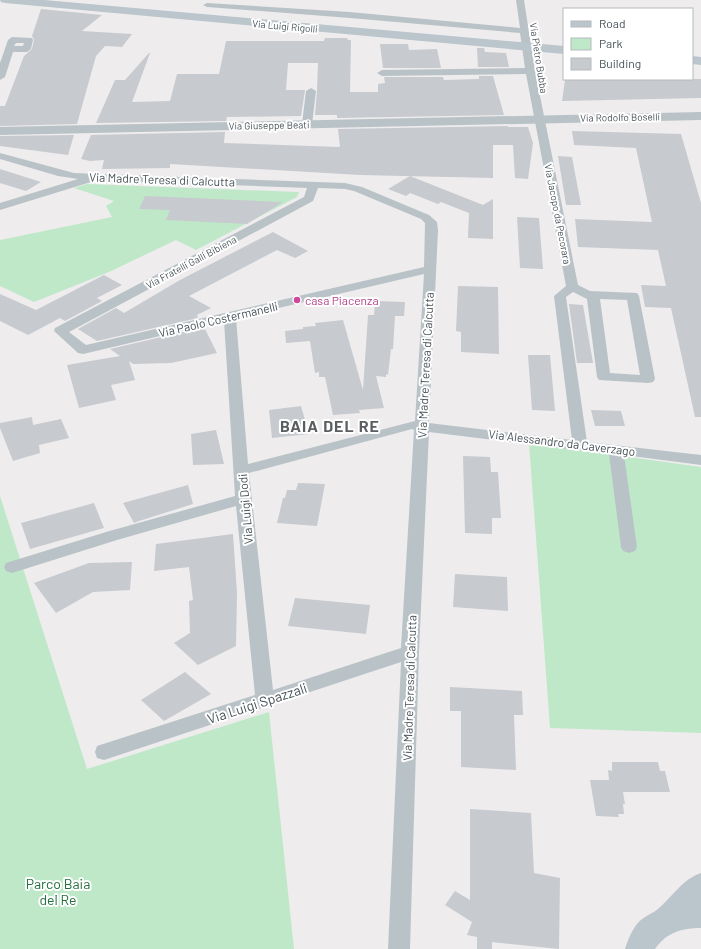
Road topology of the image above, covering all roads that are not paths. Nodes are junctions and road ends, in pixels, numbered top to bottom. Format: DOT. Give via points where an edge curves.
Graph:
graph roads {
  1 [pos="5,0"];
  2 [pos="520,0"];
  3 [pos="28,1"];
  4 [pos="207,5"];
  5 [pos="523,31"];
  6 [pos="526,47"];
  7 [pos="10,49"];
  8 [pos="563,50"];
  9 [pos="530,71"];
  10 [pos="382,73"];
  11 [pos="0,77"];
  12 [pos="311,91"];
  13 [pos="701,116"];
  14 [pos="539,119"];
  15 [pos="307,124"];
  16 [pos="0,131"];
  17 [pos="0,156"];
  18 [pos="97,177"];
  19 [pos="313,185"];
  20 [pos="0,206"];
  21 [pos="430,269"];
  22 [pos="572,287"];
  23 [pos="593,295"];
  24 [pos="230,317"];
  25 [pos="60,331"];
  26 [pos="422,425"];
  27 [pos="580,445"];
  28 [pos="616,449"];
  29 [pos="701,460"];
  30 [pos="242,470"];
  31 [pos="243,499"];
  32 [pos="629,546"];
  33 [pos="12,567"];
  34 [pos="410,652"];
  35 [pos="266,700"];
  36 [pos="104,752"];
  37 [pos="701,886"];
  38 [pos="701,914"];
  39 [pos="670,918"];
  40 [pos="399,949"];
  41 [pos="640,949"];
  1 -- 3 [label="main road, Via Luigi Rigolli"];
  2 -- 5 [label="street, Via Pietro Bubba"];
  3 -- 6 [label="main road, Via Luigi Rigolli"];
  4 -- 5 [label="street"];
  5 -- 6 [label="street, Via Pietro Bubba"];
  6 -- 8 [label="main road, Via Luigi Rigolli"];
  6 -- 9 [label="street, Via Pietro Bubba"];
  7 -- 11 [label="street"];
  9 -- 10 [label="street"];
  9 -- 14 [label="street, Via Pietro Bubba"];
  12 -- 15 [label="street"];
  13 -- 14 [label="street, Via Rodolfo Boselli"];
  14 -- 15 [label="street, Via Giuseppe Beati"];
  14 -- 22 [label="street, Via Jacopo da Pecorara"];
  15 -- 16 [label="street, Via Giuseppe Beati"];
  17 -- 18 [label="street, Via Madre Teresa di Calcutta" via="62,174"];
  18 -- 19 [label="street, Via Madre Teresa di Calcutta"];
  18 -- 20 [label="street"];
  19 -- 21 [label="street, Via Madre Teresa di Calcutta" via="358,189 427,218 432,224"];
  19 -- 25 [label="street, Via Fratelli Galli Bibiena" via="309,199"];
  21 -- 24 [label="street, Via Paolo Costermanelli"];
  21 -- 26 [label="street, Via Madre Teresa di Calcutta"];
  22 -- 23 [label="street"];
  22 -- 27 [label="street" via="560,296"];
  23 -- 23 [label="street" via="604,377 648,379 633,296"];
  24 -- 25 [label="street, Via Paolo Costermanelli" via="83,350"];
  24 -- 30 [label="street, Via Luigi Dodi"];
  26 -- 27 [label="street, Via Alessandro da Caverzago"];
  26 -- 30 [label="street" via="407,426"];
  26 -- 34 [label="street, Via Madre Teresa di Calcutta"];
  27 -- 28 [label="street, Via Alessandro da Caverzago"];
  28 -- 29 [label="street, Via Alessandro da Caverzago"];
  28 -- 32 [label="street"];
  30 -- 31 [label="street, Via Luigi Dodi"];
  31 -- 33 [label="street"];
  31 -- 35 [label="street, Via Luigi Dodi"];
  34 -- 35 [label="street, Via Luigi Spazzali"];
  34 -- 40 [label="street, Via Madre Teresa di Calcutta"];
  35 -- 36 [label="street, Via Luigi Spazzali"];
  37 -- 39 [label="main road"];
  38 -- 39 [label="main road" via="689,913"];
  39 -- 41 [label="main road" via="653,929"];
}
